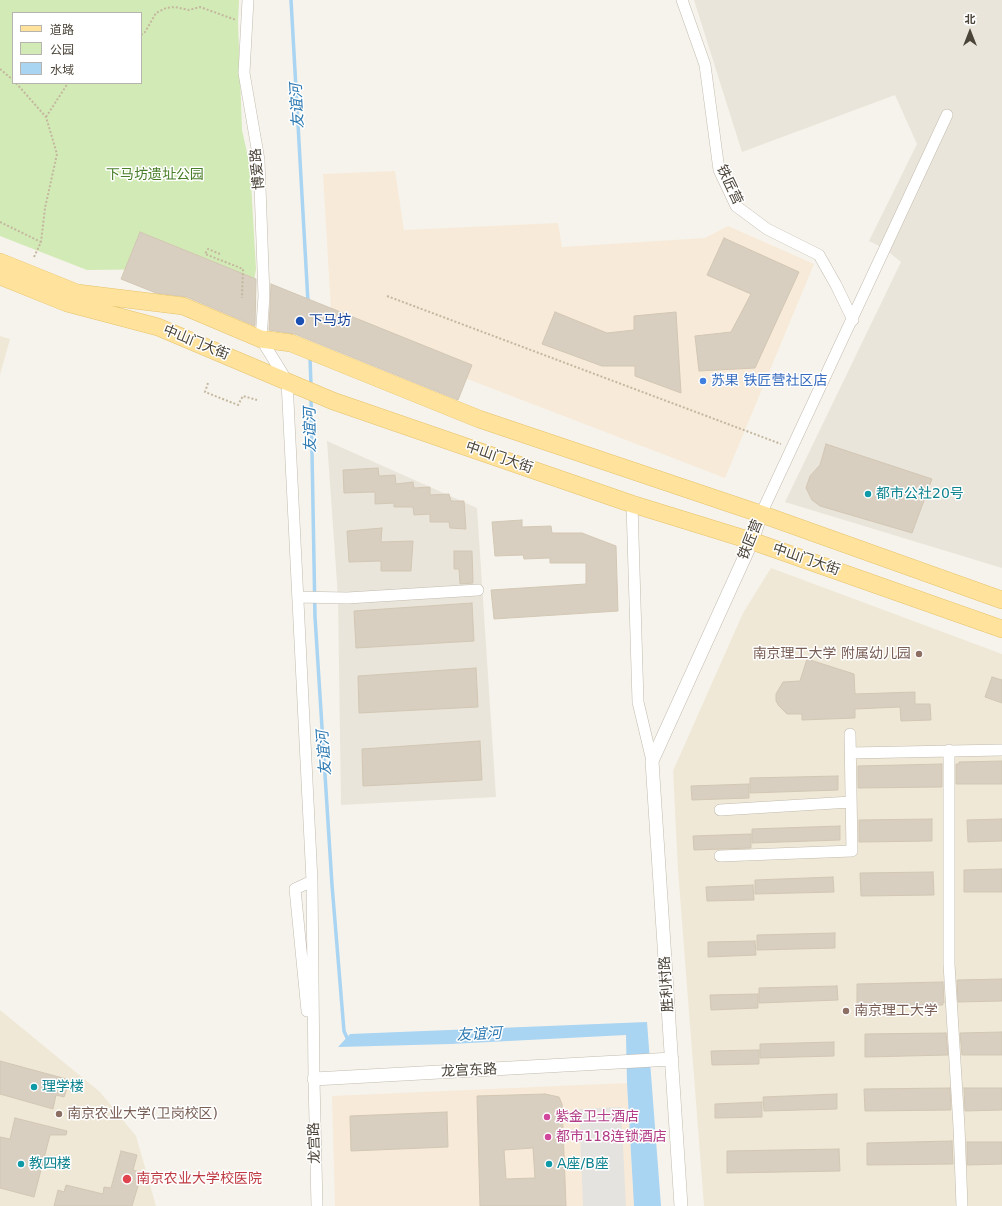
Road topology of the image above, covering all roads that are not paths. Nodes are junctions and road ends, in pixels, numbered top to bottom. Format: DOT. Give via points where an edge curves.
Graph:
graph roads {
  1 [pos="248,0"];
  2 [pos="682,0"];
  3 [pos="947,115"];
  4 [pos="0,262"];
  5 [pos="0,276"];
  6 [pos="852,320"];
  7 [pos="261,338"];
  8 [pos="287,381"];
  9 [pos="632,504"];
  10 [pos="761,514"];
  11 [pos="752,541"];
  12 [pos="478,590"];
  13 [pos="302,597"];
  14 [pos="1002,600"];
  15 [pos="1002,629"];
  16 [pos="850,734"];
  17 [pos="949,750"];
  18 [pos="1002,750"];
  19 [pos="851,753"];
  20 [pos="652,761"];
  21 [pos="852,802"];
  22 [pos="720,810"];
  23 [pos="720,856"];
  24 [pos="312,881"];
  25 [pos="672,1059"];
  26 [pos="314,1079"];
  27 [pos="317,1206"];
  28 [pos="681,1206"];
  29 [pos="962,1206"];
  1 -- 7 [label="street, 博爱路" via="244,73 260,160 264,296"];
  2 -- 6 [label="street, 铁匠营" via="705,65 719,170 736,206 766,229 819,255"];
  3 -- 6 [label="street, 铁匠营"];
  4 -- 7 [label="main road, 中山门大街" via="77,293 183,306"];
  5 -- 8 [label="main road, 中山门大街" via="67,303 158,327"];
  6 -- 10 [label="street, 铁匠营"];
  7 -- 8 [label="street"];
  7 -- 10 [label="main road, 中山门大街" via="291,343 479,419"];
  8 -- 9 [label="main road, 中山门大街" via="333,401"];
  8 -- 13 [label="street"];
  9 -- 11 [label="main road, 中山门大街"];
  9 -- 20 [label="street" via="638,702"];
  10 -- 11 [label="street, 铁匠营"];
  10 -- 14 [label="main road, 中山门大街"];
  11 -- 15 [label="main road, 中山门大街"];
  11 -- 20 [label="street, 铁匠营"];
  12 -- 13 [label="street" via="347,598"];
  13 -- 24 [label="street"];
  16 -- 19 [label="street"];
  17 -- 18 [label="street"];
  17 -- 19 [label="street"];
  17 -- 29 [label="street" via="949,964"];
  19 -- 21 [label="street"];
  20 -- 25 [label="street, 胜利村路"];
  21 -- 22 [label="street"];
  21 -- 23 [label="street" via="852,851"];
  24 -- 26 [label="street"];
  24 -- 26 [label="street" via="295,889"];
  25 -- 26 [label="street, 龙宫东路"];
  25 -- 28 [label="street, 胜利村路"];
  26 -- 27 [label="street, 龙宫路"];
}
